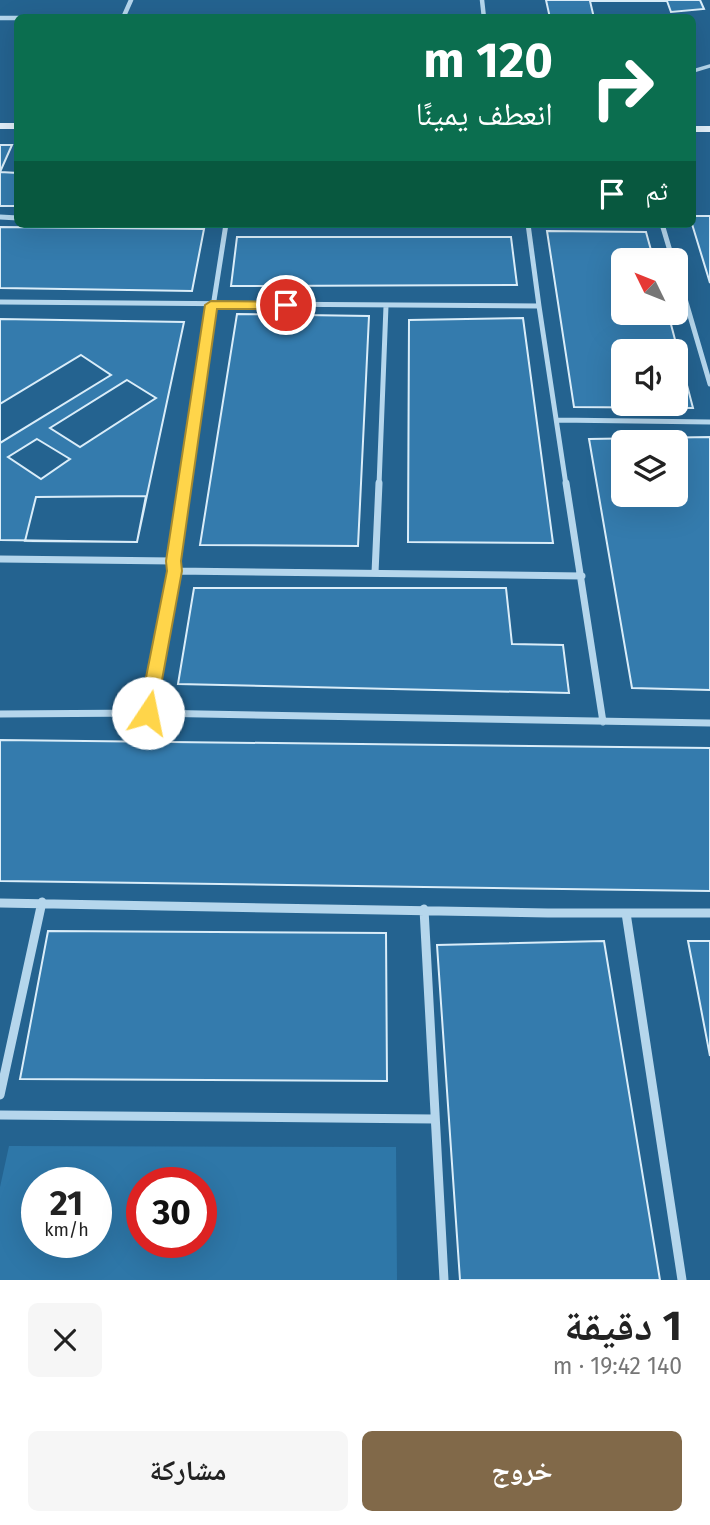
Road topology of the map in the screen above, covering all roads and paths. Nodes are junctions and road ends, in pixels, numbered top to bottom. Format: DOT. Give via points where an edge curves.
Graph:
graph roads {
  1 [pos="225,228"];
  2 [pos="529,228"];
  3 [pos="663,228"];
  4 [pos="669,248"];
  5 [pos="0,302"];
  6 [pos="211,305"];
  7 [pos="386,306"];
  8 [pos="539,306"];
  9 [pos="688,309"];
  10 [pos="710,384"];
  11 [pos="557,420"];
  12 [pos="710,422"];
  13 [pos="0,559"];
  14 [pos="173,561"];
  15 [pos="174,571"];
  16 [pos="375,573"];
  17 [pos="582,576"];
  18 [pos="148,713"];
  19 [pos="0,714"];
  20 [pos="603,722"];
  21 [pos="710,723"];
  22 [pos="41,902"];
  23 [pos="0,903"];
  24 [pos="424,909"];
  25 [pos="626,913"];
  26 [pos="710,913"];
  27 [pos="0,1095"];
  28 [pos="0,1115"];
  29 [pos="434,1119"];
  30 [pos="444,1280"];
  31 [pos="682,1280"];
  1 -- 6 [label="street"];
  2 -- 8 [label="street"];
  3 -- 4 [label="street"];
  5 -- 6 [label="street"];
  6 -- 7 [label="street"];
  6 -- 14 [label="street"];
  7 -- 8 [label="street"];
  7 -- 16 [label="street"];
  8 -- 11 [label="street"];
  9 -- 10 [label="street"];
  11 -- 12 [label="street"];
  11 -- 17 [label="street"];
  13 -- 14 [label="street"];
  14 -- 15 [label="street"];
  15 -- 16 [label="street"];
  15 -- 18 [label="street"];
  16 -- 17 [label="street"];
  17 -- 20 [label="street"];
  18 -- 19 [label="street"];
  18 -- 20 [label="street"];
  20 -- 21 [label="street"];
  22 -- 23 [label="street"];
  22 -- 24 [label="street"];
  22 -- 27 [label="street"];
  24 -- 25 [label="street"];
  24 -- 29 [label="street"];
  25 -- 26 [label="street"];
  25 -- 31 [label="street"];
  28 -- 29 [label="street"];
  29 -- 30 [label="street"];
}
